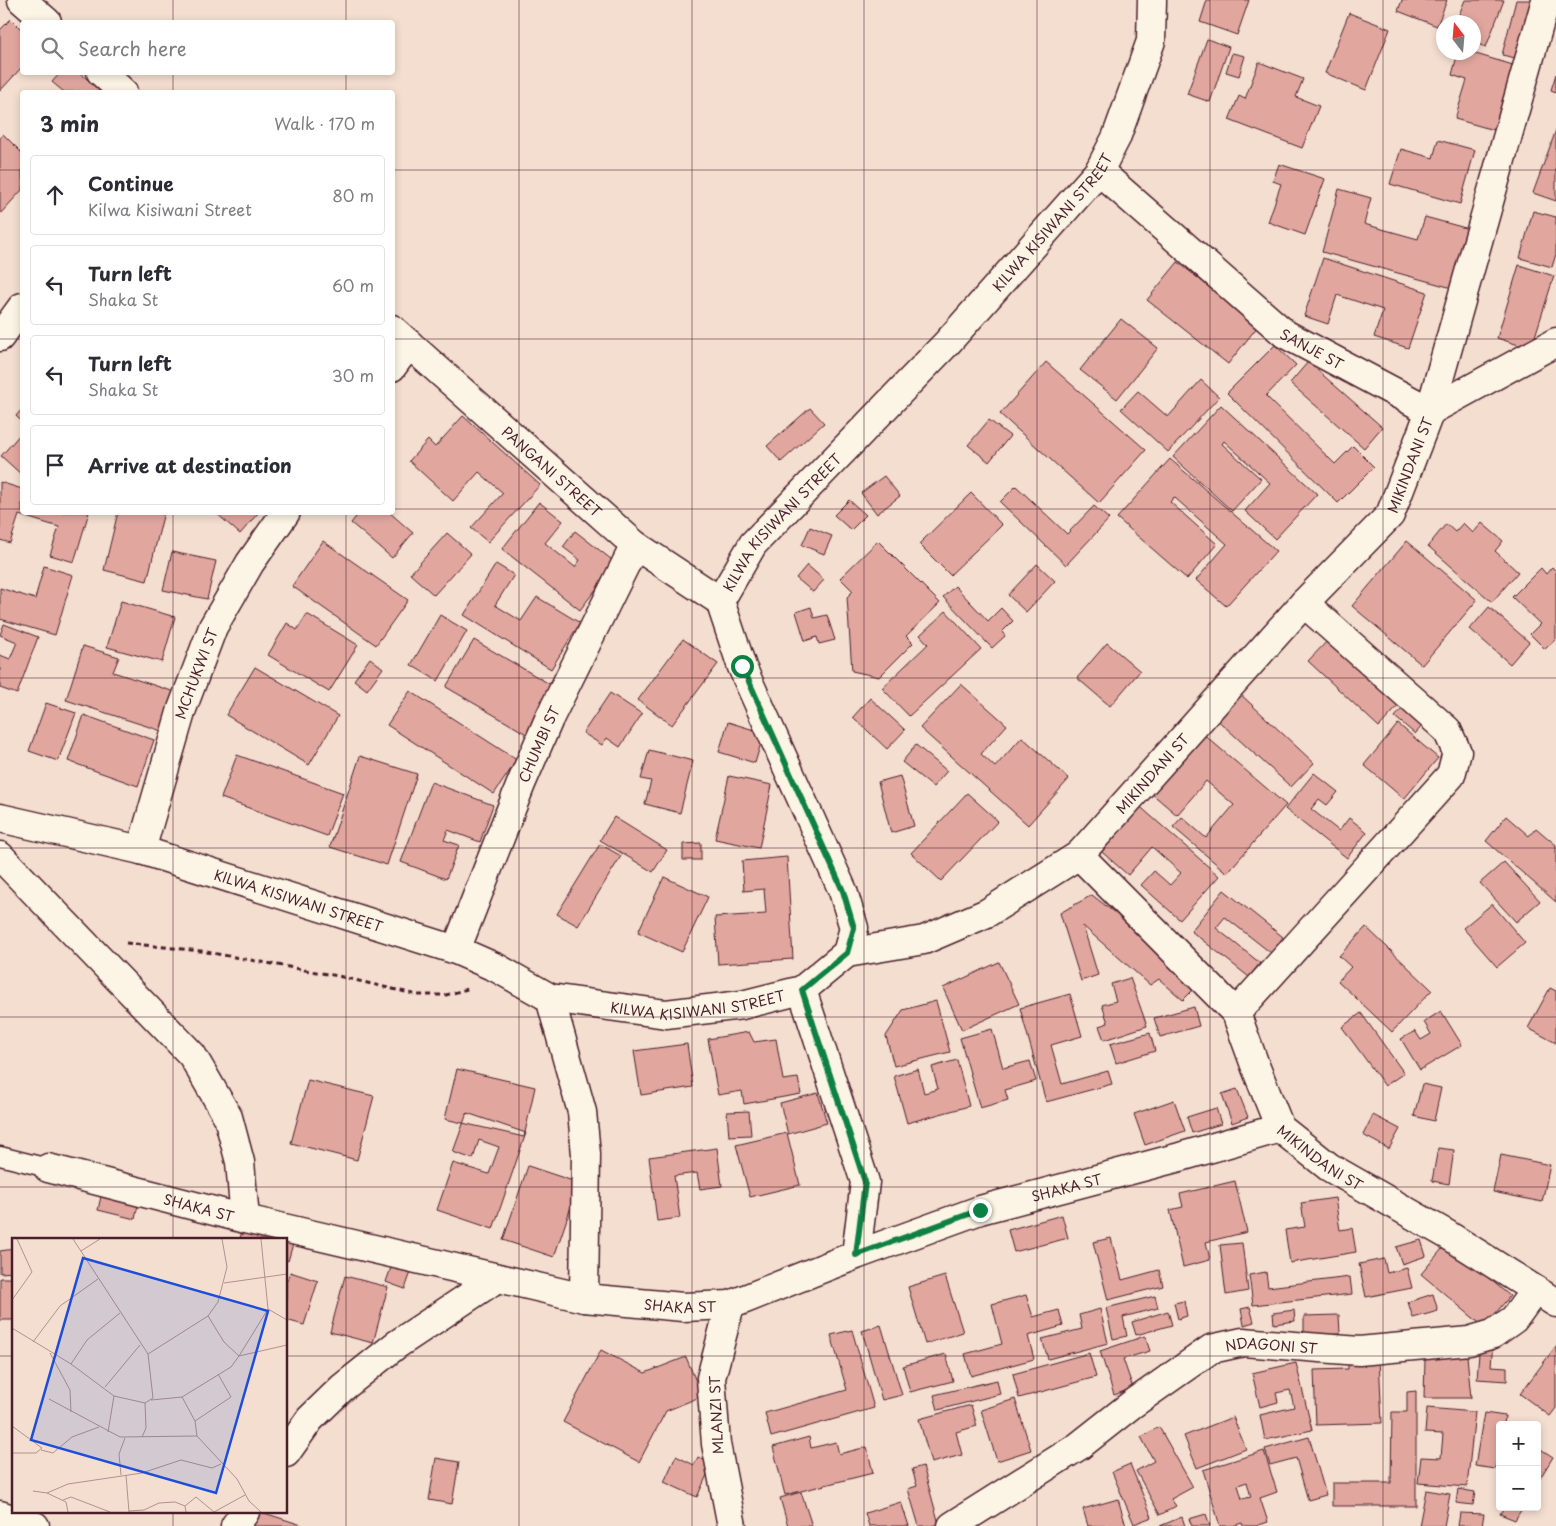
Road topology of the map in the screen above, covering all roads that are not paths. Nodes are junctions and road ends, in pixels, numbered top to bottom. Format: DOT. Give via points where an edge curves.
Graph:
graph roads {
  1 [pos="22,0"];
  2 [pos="1152,0"];
  3 [pos="1546,0"];
  4 [pos="45,20"];
  5 [pos="104,75"];
  6 [pos="121,90"];
  7 [pos="1099,171"];
  8 [pos="20,310"];
  9 [pos="0,337"];
  10 [pos="401,337"];
  11 [pos="1556,342"];
  12 [pos="395,357"];
  13 [pos="1430,411"];
  14 [pos="284,515"];
  15 [pos="635,545"];
  16 [pos="720,601"];
  17 [pos="1304,602"];
  18 [pos="0,818"];
  19 [pos="141,850"];
  20 [pos="1079,855"];
  21 [pos="0,856"];
  22 [pos="456,950"];
  23 [pos="847,953"];
  24 [pos="802,990"];
  25 [pos="550,998"];
  26 [pos="1236,1013"];
  27 [pos="1280,1128"];
  28 [pos="0,1156"];
  29 [pos="48,1168"];
  30 [pos="245,1219"];
  31 [pos="856,1255"];
  32 [pos="497,1278"];
  33 [pos="1545,1296"];
  34 [pos="584,1298"];
  35 [pos="730,1305"];
  36 [pos="288,1450"];
  37 [pos="244,1514"];
  38 [pos="0,1515"];
  39 [pos="35,1526"];
  40 [pos="235,1526"];
  41 [pos="732,1526"];
  42 [pos="952,1526"];
  1 -- 4 [label="street"];
  2 -- 7 [label="street, KILWA KISIWANI STREET" via="1151,41 1116,138"];
  3 -- 13 [label="street, MIKINDANI ST"];
  5 -- 6 [label="street"];
  7 -- 13 [label="street, SANJE ST" via="1285,334"];
  7 -- 16 [label="street, KILWA KISIWANI STREET" via="946,343 753,544"];
  8 -- 9 [label="street"];
  10 -- 12 [label="street"];
  10 -- 15 [label="street, PANGANI STREET"];
  11 -- 13 [label="street"];
  13 -- 17 [label="street, MIKINDANI ST" via="1390,515"];
  14 -- 19 [label="street, MCHUKWI ST" via="250,563 213,627 182,709"];
  15 -- 16 [label="street, PANGANI STREET"];
  15 -- 22 [label="street, CHUMBI ST" via="542,735"];
  16 -- 23 [label="street, KILWA KISIWANI STREET" via="742,666 843,891 854,928"];
  17 -- 20 [label="street, MIKINDANI ST"];
  17 -- 26 [label="street" via="1447,730 1457,752 1451,775"];
  18 -- 19 [label="street, KILWA KISIWANI STREET"];
  19 -- 22 [label="street, KILWA KISIWANI STREET"];
  20 -- 23 [label="street, MIKINDANI ST" via="987,913 924,940"];
  20 -- 26 [label="street, MIKINDANI ST"];
  21 -- 30 [label="street" via="192,1055 228,1117 240,1162"];
  22 -- 25 [label="street, KILWA KISIWANI STREET" via="497,968"];
  23 -- 24 [label="street, KILWA KISIWANI STREET"];
  24 -- 25 [label="street, KILWA KISIWANI STREET" via="742,1005 666,1014"];
  24 -- 31 [label="street" via="865,1182"];
  25 -- 34 [label="street" via="582,1112 586,1154"];
  26 -- 27 [label="street, MIKINDANI ST"];
  27 -- 31 [label="street, SHAKA ST" via="980,1210"];
  27 -- 33 [label="street, MIKINDANI ST" via="1329,1166"];
  28 -- 29 [label="lane"];
  29 -- 30 [label="street, SHAKA ST"];
  30 -- 32 [label="street, SHAKA ST"];
  31 -- 35 [label="street, SHAKA ST"];
  32 -- 34 [label="street, SHAKA ST"];
  32 -- 36 [label="street" via="396,1346 342,1388 310,1419"];
  33 -- 42 [label="street, NDAGONI ST" via="1493,1334 1468,1341 1359,1351 1242,1342 1211,1349 1079,1446"];
  34 -- 35 [label="street, SHAKA ST" via="684,1307"];
  35 -- 41 [label="street, MLANZI ST" via="712,1378 716,1444"];
  37 -- 40 [label="street"];
  38 -- 39 [label="street"];
}
